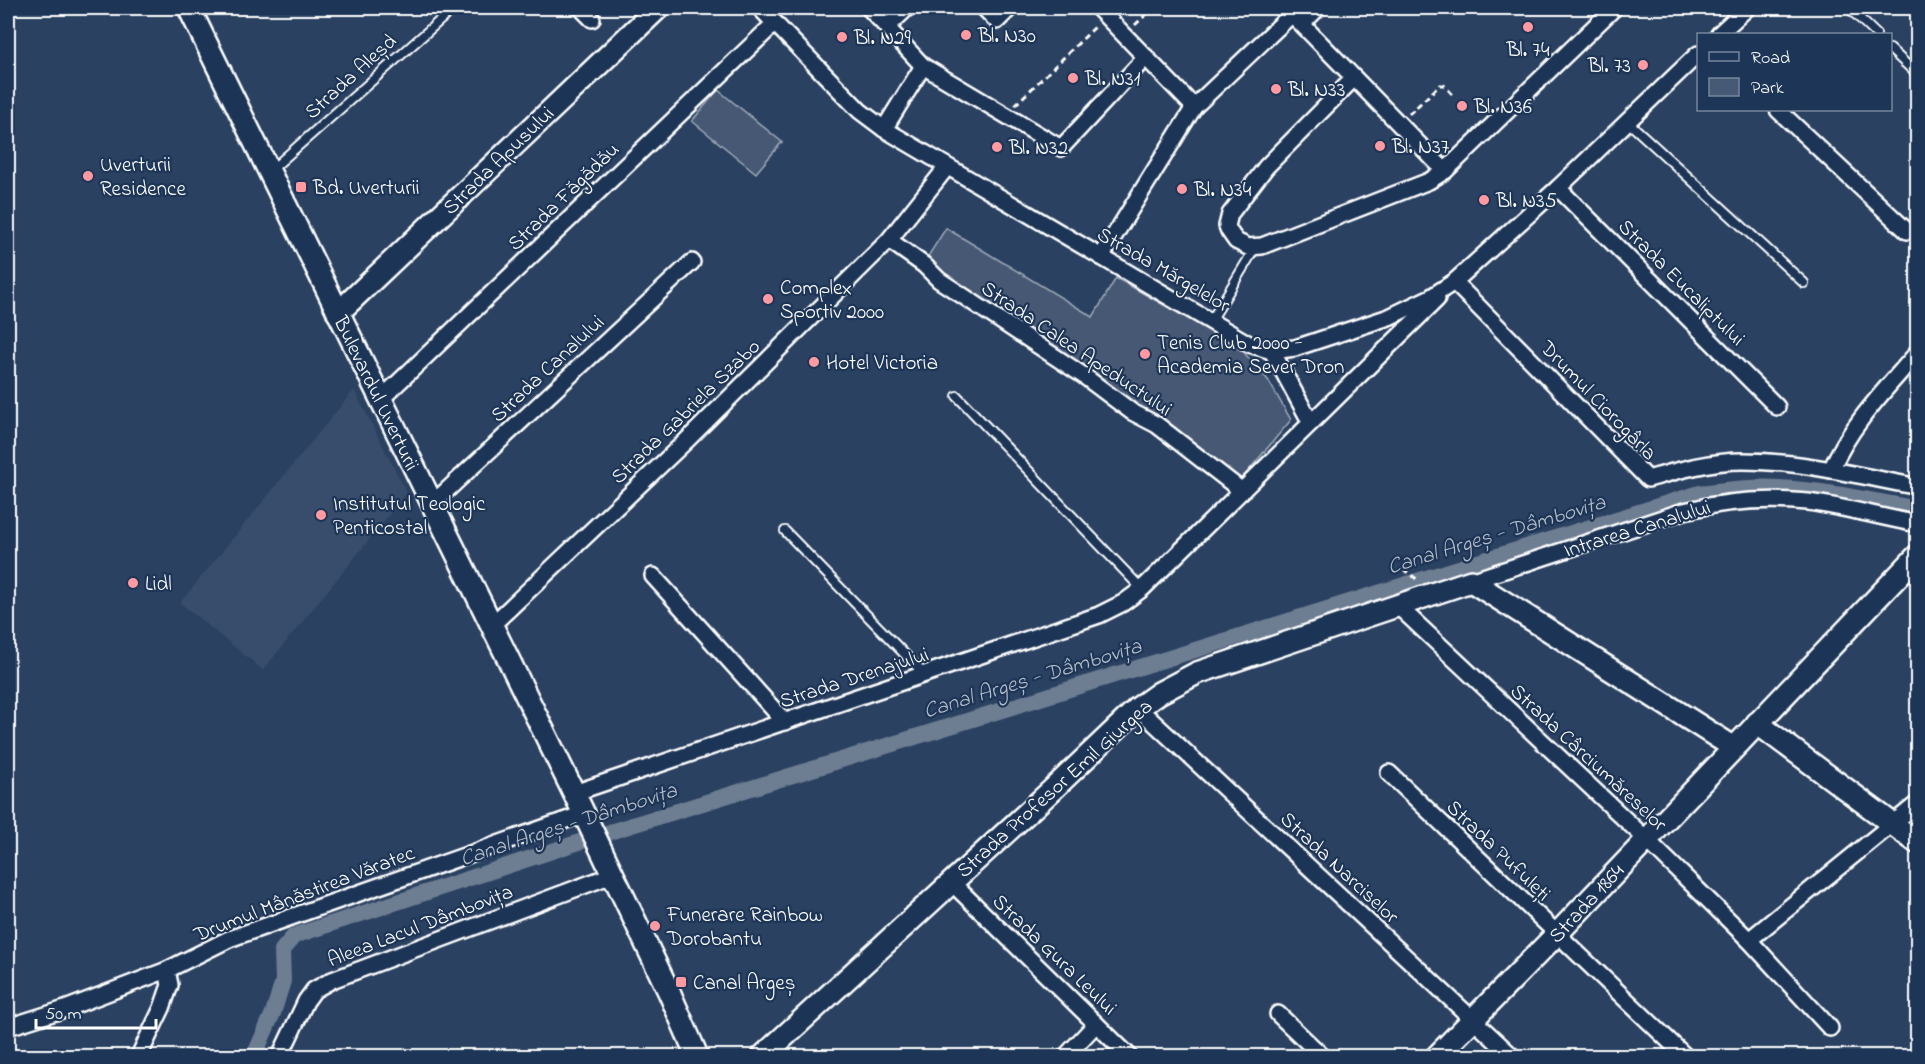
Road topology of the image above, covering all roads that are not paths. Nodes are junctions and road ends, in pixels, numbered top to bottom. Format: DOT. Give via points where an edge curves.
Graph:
graph roads {
  1 [pos="189,8"];
  2 [pos="454,8"];
  3 [pos="581,8"];
  4 [pos="657,8"];
  5 [pos="760,8"];
  6 [pos="869,8"];
  7 [pos="907,8"];
  8 [pos="984,8"];
  9 [pos="1010,8"];
  10 [pos="1318,8"];
  11 [pos="1614,8"];
  12 [pos="1747,8"];
  13 [pos="1849,8"];
  14 [pos="1102,12"];
  15 [pos="1293,15"];
  16 [pos="592,19"];
  17 [pos="775,23"];
  18 [pos="887,27"];
  19 [pos="1720,33"];
  20 [pos="1875,33"];
  21 [pos="1892,51"];
  22 [pos="1697,55"];
  23 [pos="1146,57"];
  24 [pos="923,66"];
  25 [pos="1917,75"];
  26 [pos="1354,78"];
  27 [pos="1194,107"];
  28 [pos="1779,111"];
  29 [pos="1627,121"];
  30 [pos="884,129"];
  31 [pos="947,167"];
  32 [pos="270,171"];
  33 [pos="1445,171"];
  34 [pos="1558,188"];
  35 [pos="1906,231"];
  36 [pos="889,240"];
  37 [pos="1255,248"];
  38 [pos="1101,257"];
  39 [pos="692,262"];
  40 [pos="1454,282"];
  41 [pos="1803,283"];
  42 [pos="338,313"];
  43 [pos="1211,321"];
  44 [pos="1272,351"];
  45 [pos="1917,352"];
  46 [pos="957,396"];
  47 [pos="380,400"];
  48 [pos="1777,407"];
  49 [pos="1311,423"];
  50 [pos="1831,471"];
  51 [pos="1917,487"];
  52 [pos="1242,492"];
  53 [pos="431,505"];
  54 [pos="1917,524"];
  55 [pos="785,531"];
  56 [pos="1917,555"];
  57 [pos="653,576"];
  58 [pos="1471,581"];
  59 [pos="1142,589"];
  60 [pos="1398,606"];
  61 [pos="492,625"];
  62 [pos="925,675"];
  63 [pos="1138,708"];
  64 [pos="785,722"];
  65 [pos="1757,723"];
  66 [pos="1733,747"];
  67 [pos="1389,773"];
  68 [pos="574,793"];
  69 [pos="1917,803"];
  70 [pos="583,814"];
  71 [pos="1892,825"];
  72 [pos="1646,839"];
  73 [pos="1917,843"];
  74 [pos="612,875"];
  75 [pos="951,882"];
  76 [pos="1557,934"];
  77 [pos="1749,940"];
  78 [pos="167,970"];
  79 [pos="1278,1014"];
  80 [pos="1473,1019"];
  81 [pos="1096,1024"];
  82 [pos="8,1027"];
  83 [pos="1830,1028"];
  84 [pos="140,1056"];
  85 [pos="280,1056"];
  86 [pos="697,1056"];
  87 [pos="763,1056"];
  88 [pos="1066,1056"];
  89 [pos="1129,1056"];
  90 [pos="1322,1056"];
  91 [pos="1437,1056"];
  92 [pos="1512,1056"];
  93 [pos="1685,1056"];
  1 -- 32 [label="street, Bulevardul Uverturii"];
  2 -- 32 [label="lane, Strada Aleșd"];
  3 -- 16 [label="street"];
  4 -- 42 [label="street, Strada Apusului"];
  5 -- 17 [label="street, Strada Mărgelelor"];
  6 -- 18 [label="street"];
  7 -- 18 [label="street"];
  8 -- 9 [label="street" via="997,21"];
  10 -- 15 [label="street"];
  11 -- 33 [label="street"];
  12 -- 19 [label="street"];
  13 -- 20 [label="lane"];
  14 -- 23 [label="street"];
  15 -- 26 [label="street"];
  15 -- 27 [label="street"];
  17 -- 30 [label="street, Strada Mărgelelor" via="860,111"];
  17 -- 47 [label="street, Strada Făgădău"];
  18 -- 24 [label="street"];
  21 -- 25 [label="lane"];
  22 -- 29 [label="street, Strada Mărgelelor"];
  23 -- 24 [label="street" via="1061,148"];
  23 -- 27 [label="street"];
  24 -- 30 [label="street"];
  26 -- 33 [label="street"];
  26 -- 37 [label="street" via="1266,167 1230,214 1227,226 1232,237"];
  27 -- 38 [label="street"];
  28 -- 35 [label="street"];
  29 -- 34 [label="street, Strada Mărgelelor"];
  29 -- 41 [label="lane"];
  30 -- 31 [label="street, Strada Mărgelelor"];
  31 -- 36 [label="street, Strada Gabriela Szabo"];
  31 -- 38 [label="street, Strada Mărgelelor"];
  32 -- 42 [label="street, Bulevardul Uverturii"];
  33 -- 37 [label="street" via="1413,189"];
  34 -- 40 [label="street, Strada Mărgelelor"];
  34 -- 48 [label="street, Strada Eucaliptului"];
  36 -- 52 [label="street, Strada Calea Apeductului" via="939,280 1132,412 1157,425"];
  36 -- 61 [label="street, Strada Gabriela Szabo"];
  37 -- 43 [label="lane"];
  38 -- 43 [label="street, Strada Mărgelelor"];
  39 -- 53 [label="street, Strada Canalului"];
  40 -- 44 [label="street, Strada Mărgelelor" via="1389,317 1295,348"];
  40 -- 49 [label="street, Strada Drenajului"];
  40 -- 50 [label="street, Drumul Ciorogârla" via="1648,479 1706,464 1741,461"];
  42 -- 47 [label="street, Bulevardul Uverturii"];
  43 -- 44 [label="street, Strada Mărgelelor" via="1249,344"];
  44 -- 49 [label="street"];
  45 -- 50 [label="street" via="1857,424"];
  46 -- 59 [label="lane"];
  47 -- 53 [label="street, Bulevardul Uverturii"];
  49 -- 52 [label="street, Strada Drenajului"];
  50 -- 51 [label="street, Drumul Ciorogârla"];
  52 -- 59 [label="street, Strada Drenajului"];
  53 -- 61 [label="street, Bulevardul Uverturii"];
  54 -- 58 [label="street, Intrarea Canalului" via="1810,503 1716,503"];
  55 -- 62 [label="lane"];
  56 -- 65 [label="street, Strada 1864"];
  57 -- 64 [label="street"];
  58 -- 60 [label="street, Intrarea Canalului"];
  58 -- 66 [label="street"];
  59 -- 62 [label="street, Strada Drenajului" via="1099,615"];
  60 -- 63 [label="street, Strada Profesor Emil Giurgea" via="1197,673"];
  60 -- 72 [label="street, Strada Cârciumăreselor"];
  61 -- 68 [label="street, Bulevardul Uverturii"];
  62 -- 64 [label="street, Strada Drenajului"];
  63 -- 75 [label="street, Strada Profesor Emil Giurgea"];
  63 -- 80 [label="street, Strada Narciselor"];
  64 -- 68 [label="street, Strada Drenajului"];
  65 -- 66 [label="street, Strada 1864"];
  65 -- 71 [label="street"];
  66 -- 72 [label="street, Strada 1864"];
  67 -- 76 [label="street, Strada Pufuleți"];
  68 -- 70 [label="street, Bulevardul Uverturii"];
  69 -- 71 [label="street"];
  70 -- 74 [label="street, Bulevardul Uverturii"];
  70 -- 78 [label="street, Drumul Mânăstirea Văratec" via="229,939"];
  71 -- 73 [label="street"];
  71 -- 77 [label="street"];
  72 -- 76 [label="street, Strada 1864"];
  72 -- 77 [label="street, Strada Cârciumăreselor"];
  74 -- 85 [label="street, Aleea Lacul Dâmbovița" via="332,980 314,990 306,1001"];
  74 -- 86 [label="street, Bulevardul Uverturii"];
  75 -- 81 [label="street, Strada Gura Leului"];
  75 -- 87 [label="street, Strada Profesor Emil Giurgea"];
  76 -- 80 [label="street, Strada 1864"];
  76 -- 93 [label="street, Strada Pufuleți"];
  77 -- 83 [label="street, Strada Cârciumăreselor"];
  78 -- 82 [label="street, Drumul Mânăstirea Văratec"];
  78 -- 84 [label="street" via="170,985"];
  79 -- 90 [label="street"];
  80 -- 91 [label="street, Strada 1864"];
  80 -- 92 [label="street, Strada Narciselor"];
  81 -- 88 [label="street"];
  81 -- 89 [label="street, Strada Gura Leului"];
}
